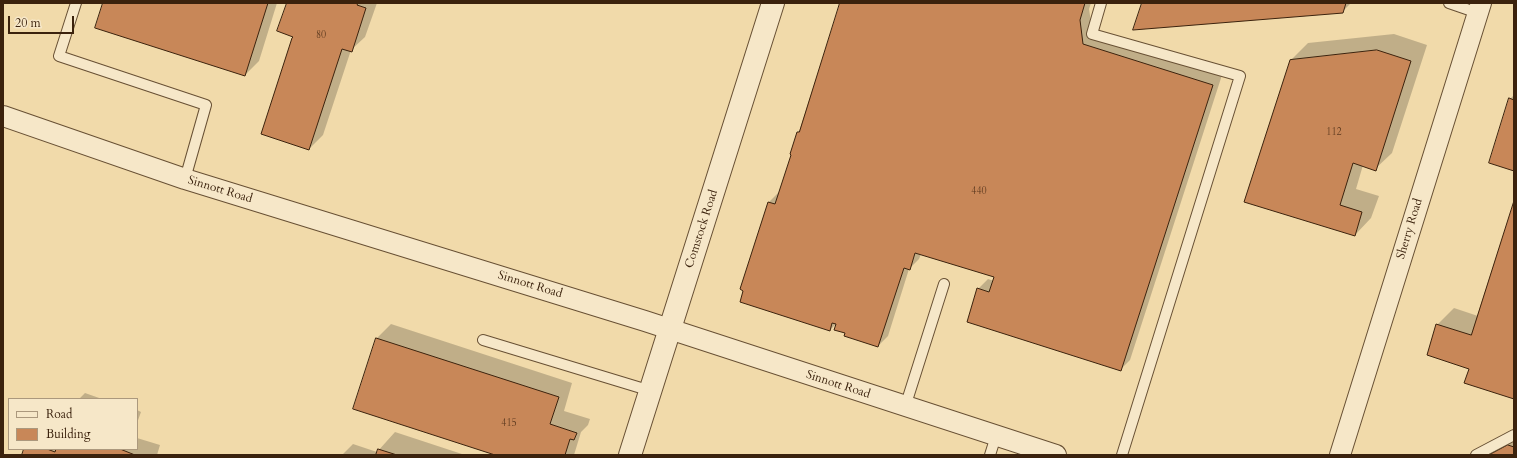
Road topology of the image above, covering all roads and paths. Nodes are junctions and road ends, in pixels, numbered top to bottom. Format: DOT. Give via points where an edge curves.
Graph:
graph roads {
  1 [pos="76,3"];
  2 [pos="773,3"];
  3 [pos="1101,3"];
  4 [pos="1449,3"];
  5 [pos="1480,8"];
  6 [pos="3,116"];
  7 [pos="185,179"];
  8 [pos="944,284"];
  9 [pos="670,329"];
  10 [pos="483,340"];
  11 [pos="651,391"];
  12 [pos="905,407"];
  13 [pos="1514,435"];
  14 [pos="996,436"];
  15 [pos="630,455"];
  16 [pos="990,455"];
  17 [pos="1056,455"];
  18 [pos="1122,455"];
  19 [pos="1340,455"];
  20 [pos="1476,455"];
  1 -- 7 [label="lane" via="59,56 206,105"];
  2 -- 9 [label="street, Comstock Road"];
  3 -- 18 [label="lane" via="1092,34 1240,76"];
  4 -- 5 [label="lane"];
  5 -- 19 [label="street, Sherry Road"];
  6 -- 7 [label="street, Sinnott Road"];
  7 -- 9 [label="street, Sinnott Road"];
  8 -- 12 [label="lane"];
  9 -- 11 [label="street, Comstock Road"];
  9 -- 12 [label="street, Sinnott Road"];
  10 -- 11 [label="lane"];
  11 -- 15 [label="street, Comstock Road"];
  12 -- 14 [label="street, Sinnott Road"];
  13 -- 20 [label="lane"];
  14 -- 16 [label="lane"];
  14 -- 17 [label="street, Sinnott Road"];
}
